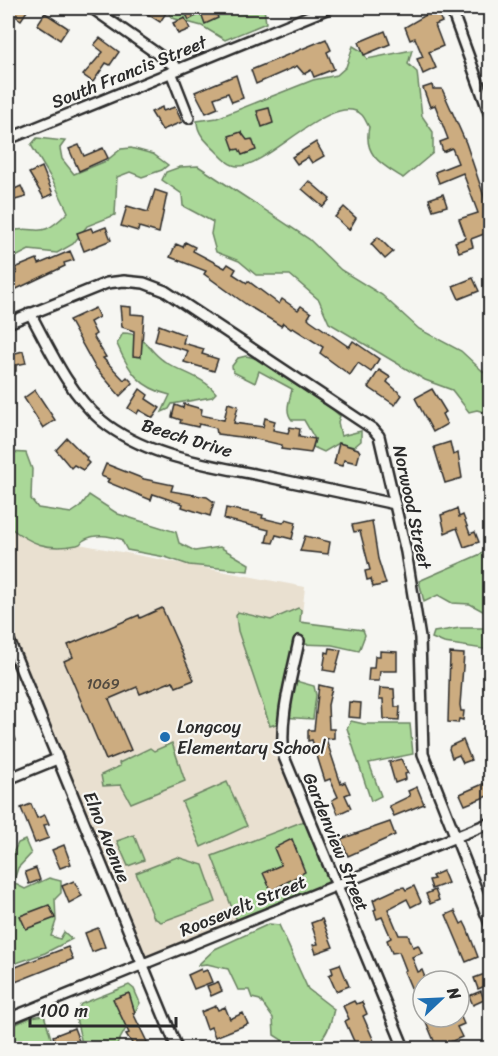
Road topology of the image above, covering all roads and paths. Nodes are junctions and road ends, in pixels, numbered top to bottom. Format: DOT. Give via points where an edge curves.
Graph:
graph roads {
  1 [pos="92,8"];
  2 [pos="329,8"];
  3 [pos="451,8"];
  4 [pos="175,70"];
  5 [pos="490,115"];
  6 [pos="189,118"];
  7 [pos="8,139"];
  8 [pos="30,313"];
  9 [pos="8,322"];
  10 [pos="395,504"];
  11 [pos="8,638"];
  12 [pos="299,641"];
  13 [pos="57,759"];
  14 [pos="8,779"];
  15 [pos="490,822"];
  16 [pos="454,837"];
  17 [pos="336,887"];
  18 [pos="490,924"];
  19 [pos="142,965"];
  20 [pos="8,1019"];
  21 [pos="177,1048"];
  22 [pos="404,1048"];
  1 -- 4 [label="street"];
  2 -- 4 [label="street, South Francis Street"];
  3 -- 5 [label="street"];
  4 -- 6 [label="street"];
  4 -- 7 [label="street, South Francis Street"];
  8 -- 9 [label="street, Norwood Street"];
  8 -- 10 [label="street, Beech Drive" via="86,405 101,420 136,442 183,458"];
  8 -- 10 [label="street, Norwood Street" via="107,283 144,283 165,291 373,429 382,444"];
  10 -- 16 [label="street, Norwood Street" via="420,638 423,754"];
  11 -- 13 [label="street, Elno Avenue"];
  12 -- 17 [label="street, Gardenview Street" via="283,714 284,757"];
  13 -- 14 [label="street"];
  13 -- 19 [label="street, Elno Avenue"];
  15 -- 16 [label="street, Roosevelt Street"];
  16 -- 17 [label="street, Roosevelt Street"];
  16 -- 18 [label="street, Norwood Street"];
  17 -- 19 [label="street, Roosevelt Street"];
  17 -- 22 [label="street, Gardenview Street"];
  19 -- 20 [label="street, Roosevelt Street"];
  19 -- 21 [label="street, Elno Avenue"];
}
